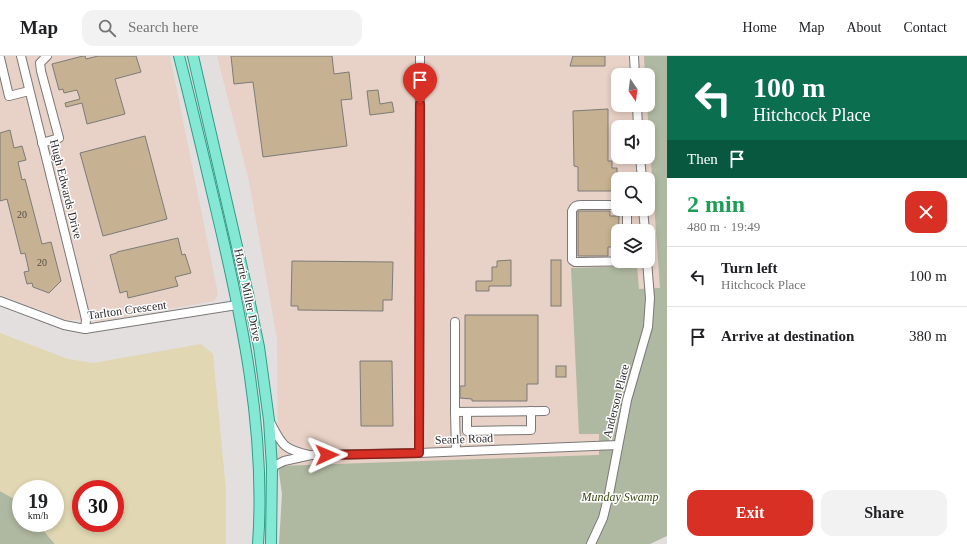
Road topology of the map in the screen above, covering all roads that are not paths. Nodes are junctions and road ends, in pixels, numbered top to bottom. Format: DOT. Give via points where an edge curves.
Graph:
graph roads {
  1 [pos="21,56"];
  2 [pos="47,56"];
  3 [pos="180,56"];
  4 [pos="193,56"];
  5 [pos="420,56"];
  6 [pos="634,56"];
  7 [pos="0,58"];
  8 [pos="635,68"];
  9 [pos="29,91"];
  10 [pos="42,143"];
  11 [pos="611,205"];
  12 [pos="611,261"];
  13 [pos="648,268"];
  14 [pos="0,301"];
  15 [pos="237,305"];
  16 [pos="455,322"];
  17 [pos="85,329"];
  18 [pos="545,411"];
  19 [pos="455,412"];
  20 [pos="467,412"];
  21 [pos="531,412"];
  22 [pos="268,420"];
  23 [pos="618,445"];
  24 [pos="456,451"];
  25 [pos="419,453"];
  26 [pos="311,455"];
  27 [pos="272,468"];
  28 [pos="258,544"];
  29 [pos="271,544"];
  30 [pos="592,544"];
  1 -- 9 [label="street, Hugh Edwards Drive"];
  2 -- 10 [label="street" via="40,63 41,71 59,138"];
  3 -- 15 [label="main road, Horrie Miller Drive"];
  4 -- 22 [label="main road, Horrie Miller Drive" via="250,302 259,347"];
  5 -- 25 [label="street"];
  6 -- 8 [label="street"];
  7 -- 9 [label="street" via="9,96"];
  9 -- 10 [label="street, Hugh Edwards Drive"];
  10 -- 17 [label="street, Hugh Edwards Drive" via="84,310"];
  11 -- 12 [label="street" via="581,204 574,207 572,260"];
  13 -- 23 [label="street, Anderson Place" via="650,298 648,327 627,400"];
  14 -- 17 [label="street, Tarlton Crescent" via="64,325"];
  15 -- 17 [label="street, Tarlton Crescent"];
  15 -- 28 [label="main road, Horrie Miller Drive" via="246,350 258,458"];
  16 -- 19 [label="street"];
  18 -- 21 [label="street"];
  19 -- 20 [label="street"];
  19 -- 24 [label="street"];
  20 -- 21 [label="street"];
  20 -- 21 [label="street" via="467,431 531,430"];
  22 -- 26 [label="street, Searle Road" via="281,443 292,451"];
  22 -- 27 [label="main road, Horrie Miller Drive"];
  23 -- 24 [label="street, Searle Road"];
  23 -- 30 [label="street, Anderson Place" via="603,518"];
  24 -- 25 [label="street, Searle Road"];
  25 -- 26 [label="street, Searle Road"];
  26 -- 27 [label="street, Searle Road" via="284,461"];
  27 -- 29 [label="main road, Horrie Miller Drive"];
}
